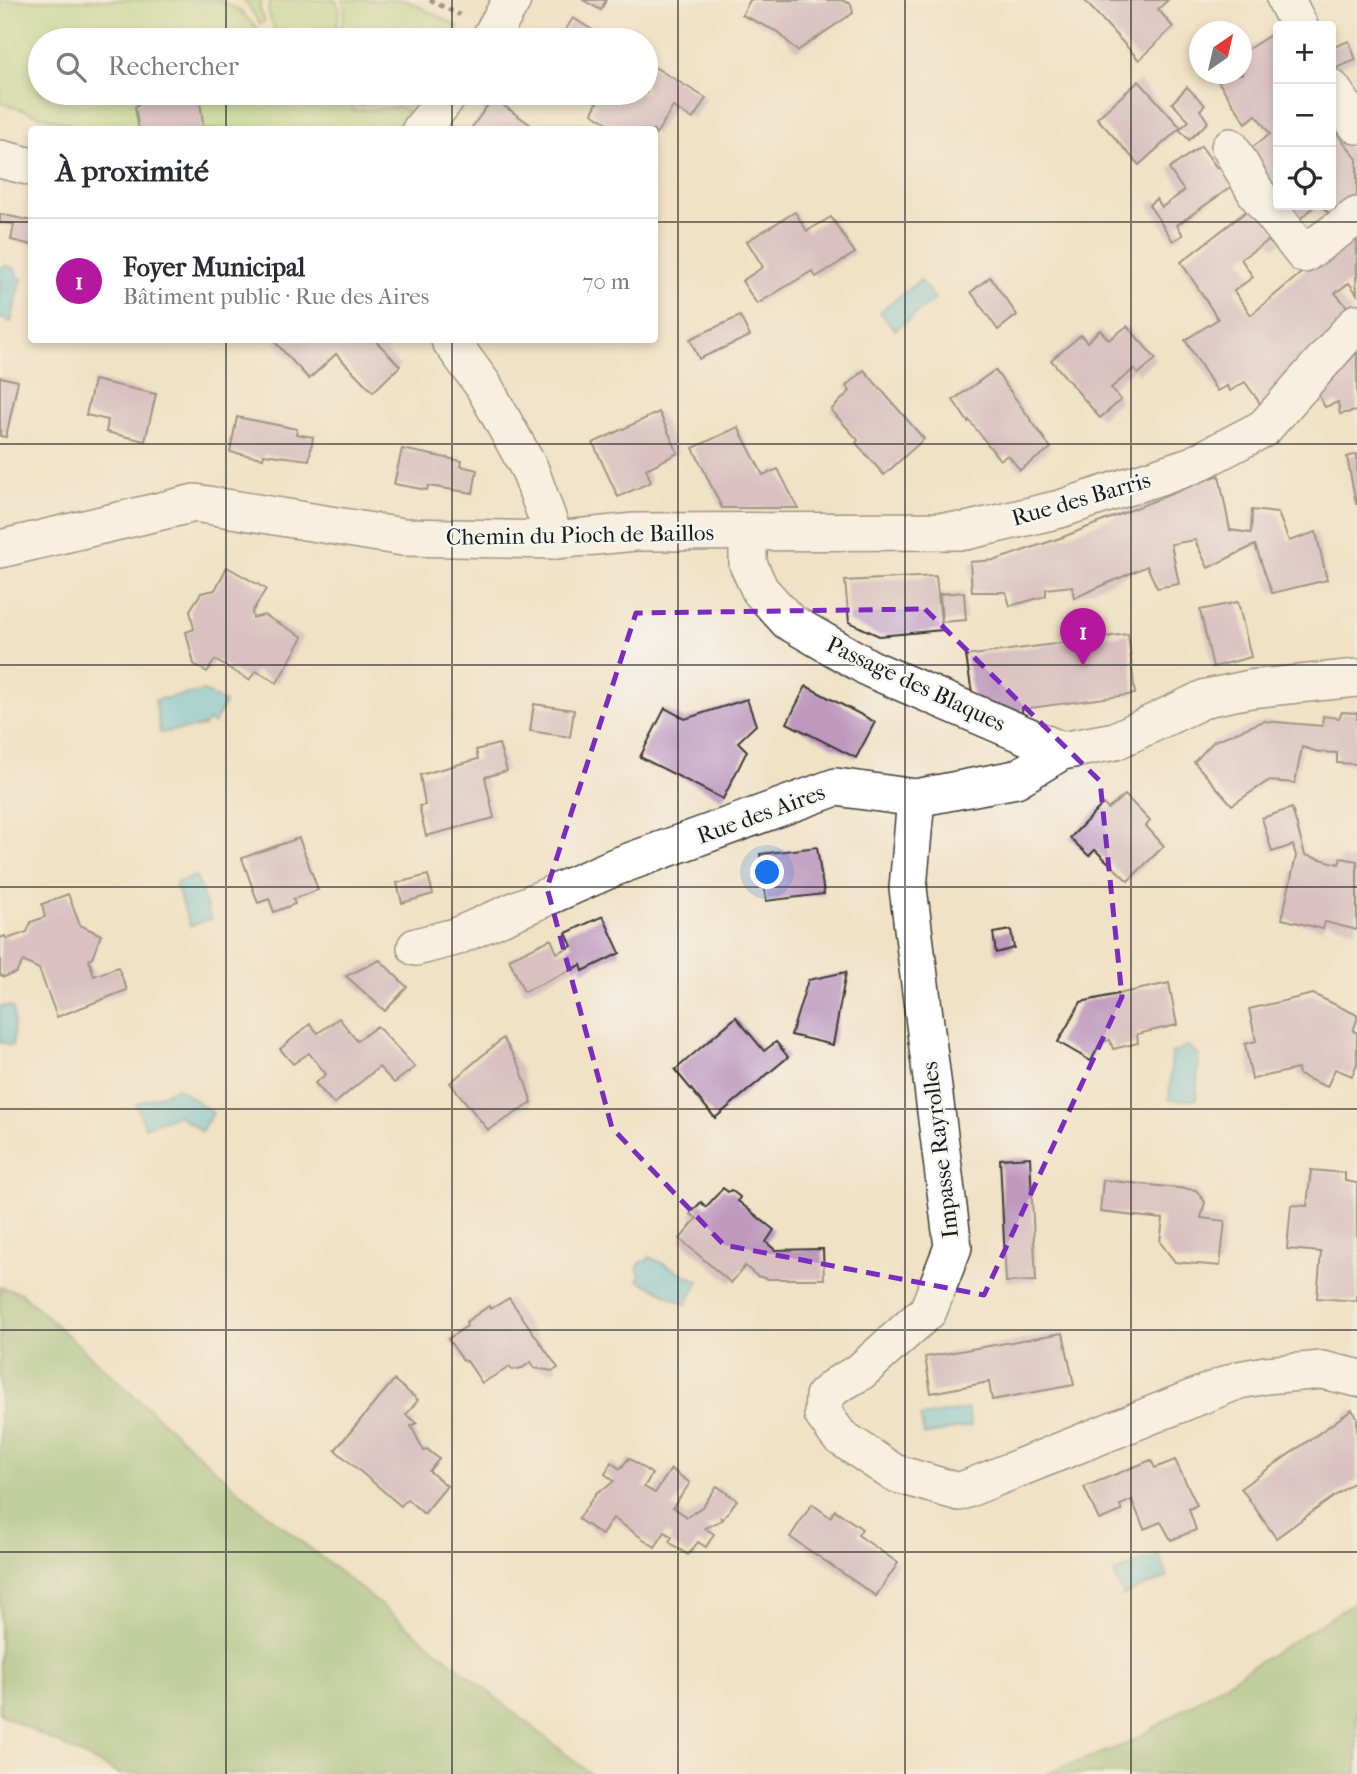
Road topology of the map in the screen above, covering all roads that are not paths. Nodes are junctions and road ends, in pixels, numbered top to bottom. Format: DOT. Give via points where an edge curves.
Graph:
graph roads {
  1 [pos="512,0"];
  2 [pos="1286,0"];
  3 [pos="1296,21"];
  4 [pos="497,28"];
  5 [pos="1336,95"];
  6 [pos="441,105"];
  7 [pos="1357,125"];
  8 [pos="424,126"];
  9 [pos="1230,147"];
  10 [pos="0,159"];
  11 [pos="28,166"];
  12 [pos="1357,216"];
  13 [pos="1357,323"];
  14 [pos="452,343"];
  15 [pos="748,532"];
  16 [pos="555,540"];
  17 [pos="0,548"];
  18 [pos="1357,678"];
  19 [pos="1062,751"];
  20 [pos="916,798"];
  21 [pos="416,947"];
  22 [pos="1357,1378"];
  1 -- 4 [label="street"];
  2 -- 3 [label="street"];
  5 -- 7 [label="street"];
  6 -- 8 [label="street"];
  9 -- 12 [label="street" via="1256,194 1304,254"];
  10 -- 11 [label="street"];
  13 -- 15 [label="street, Rue des Barris" via="1264,428 1193,466 1060,509 966,531"];
  14 -- 16 [label="street" via="483,385 530,470"];
  15 -- 16 [label="street, Chemin du Pioch de Baillos" via="635,532"];
  15 -- 19 [label="street, Passage des Blaques" via="748,564 760,590 788,621 871,669"];
  16 -- 17 [label="street, Chemin du Pioch de Baillos" via="403,537 195,503"];
  18 -- 19 [label="street, Rue des Aires" via="1206,698 1115,741"];
  19 -- 20 [label="street, Rue des Aires" via="1016,779"];
  20 -- 21 [label="street, Rue des Aires" via="836,787 615,867 455,937"];
  20 -- 22 [label="street, Impasse Rayrolles" via="908,888 953,1247 928,1311 860,1372 824,1396 823,1413 839,1436 894,1473 959,1492 1239,1380 1322,1370"];
}
